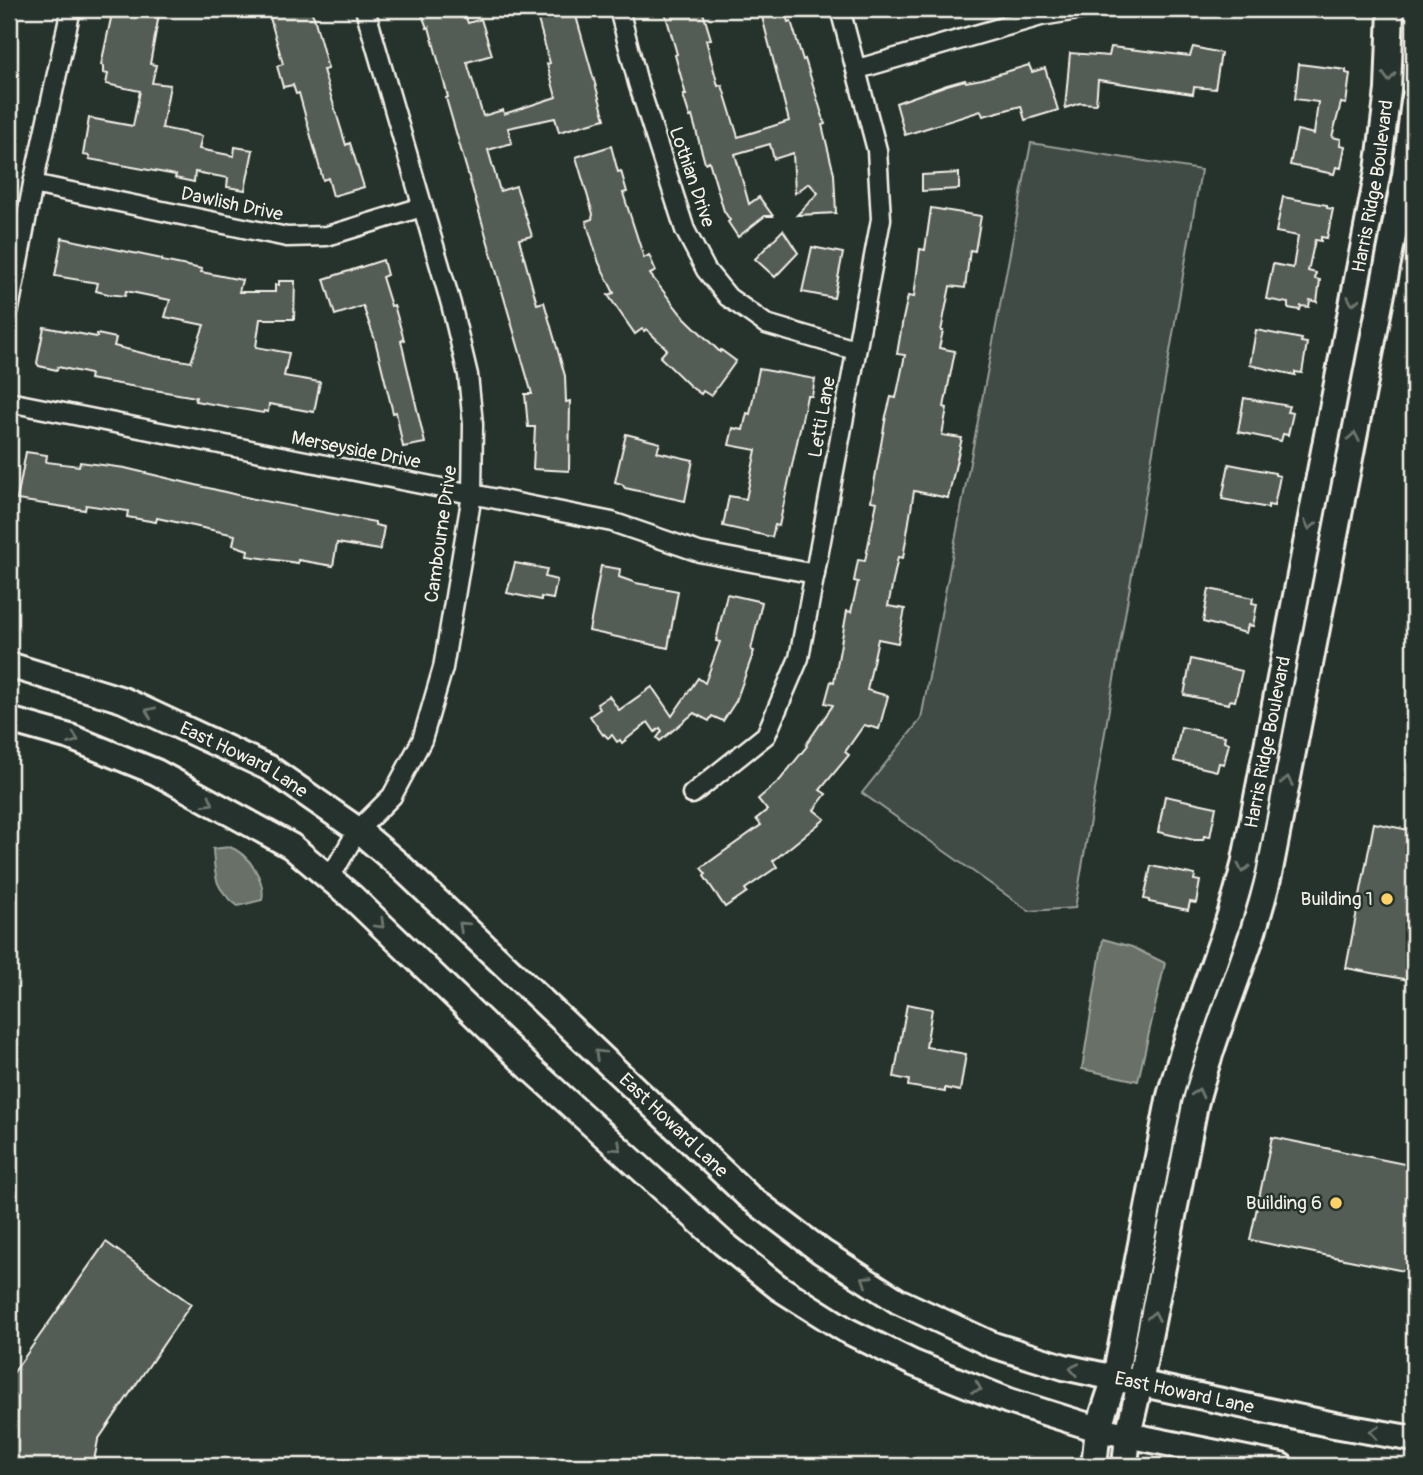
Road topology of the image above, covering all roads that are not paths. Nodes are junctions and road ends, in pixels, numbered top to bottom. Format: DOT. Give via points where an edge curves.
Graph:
graph roads {
  1 [pos="71,9"];
  2 [pos="365,9"];
  3 [pos="619,9"];
  4 [pos="840,9"];
  5 [pos="1084,9"];
  6 [pos="1391,9"];
  7 [pos="858,69"];
  8 [pos="1414,101"];
  9 [pos="33,184"];
  10 [pos="422,207"];
  11 [pos="9,309"];
  12 [pos="855,350"];
  13 [pos="9,402"];
  14 [pos="472,495"];
  15 [pos="1303,556"];
  16 [pos="1330,562"];
  17 [pos="815,574"];
  18 [pos="9,665"];
  19 [pos="9,720"];
  20 [pos="691,794"];
  21 [pos="358,830"];
  22 [pos="329,879"];
  23 [pos="1115,1378"];
  24 [pos="1140,1383"];
  25 [pos="1097,1429"];
  26 [pos="1128,1435"];
  27 [pos="1414,1438"];
  28 [pos="1094,1466"];
  29 [pos="1125,1466"];
  30 [pos="1281,1466"];
  1 -- 9 [label="street"];
  2 -- 10 [label="street, Cambourne Drive"];
  3 -- 12 [label="street, Lothian Drive" via="685,230 706,270 728,297 766,324"];
  4 -- 7 [label="street, Letti Lane"];
  5 -- 7 [label="street" via="1041,16"];
  6 -- 15 [label="main road, Harris Ridge Boulevard, one-way" via="1378,171"];
  7 -- 12 [label="street, Letti Lane" via="877,150 881,219"];
  16 -- 8 [label="main road, Harris Ridge Boulevard, one-way" via="1405,175"];
  9 -- 10 [label="street, Dawlish Drive" via="287,237 327,236"];
  9 -- 11 [label="street"];
  10 -- 14 [label="street, Cambourne Drive" via="468,375"];
  12 -- 17 [label="street, Letti Lane"];
  13 -- 14 [label="street, Merseyside Drive"];
  14 -- 17 [label="street, Merseyside Drive" via="612,522 699,552"];
  14 -- 21 [label="street, Cambourne Drive" via="443,668 422,740 392,796"];
  15 -- 16 [label="main road"];
  15 -- 23 [label="main road, Harris Ridge Boulevard, one-way" via="1244,865 1224,937 1178,1061"];
  24 -- 16 [label="main road, Harris Ridge Boulevard, one-way" via="1204,1069 1260,914"];
  17 -- 20 [label="street, Letti Lane" via="799,658 766,735"];
  21 -- 18 [label="main road, East Howard Lane, one-way" via="269,768 194,731 122,700"];
  19 -- 22 [label="main road, one-way" via="70,737 156,772 290,846"];
  21 -- 22 [label="street, Cambourne Drive"];
  23 -- 21 [label="main road, East Howard Lane, one-way" via="993,1345 898,1301 822,1252 748,1196"];
  22 -- 25 [label="main road, one-way" via="702,1225 778,1287 846,1330 914,1363 1009,1401"];
  23 -- 24 [label="main road, East Howard Lane"];
  23 -- 25 [label="main road, Harris Ridge Boulevard"];
  24 -- 26 [label="main road, Harris Ridge Boulevard"];
  27 -- 24 [label="main road, East Howard Lane, one-way"];
  25 -- 26 [label="main road"];
  25 -- 28 [label="main road, Harris Ridge Boulevard"];
  26 -- 29 [label="main road, Harris Ridge Boulevard"];
  26 -- 30 [label="main road"];
}
